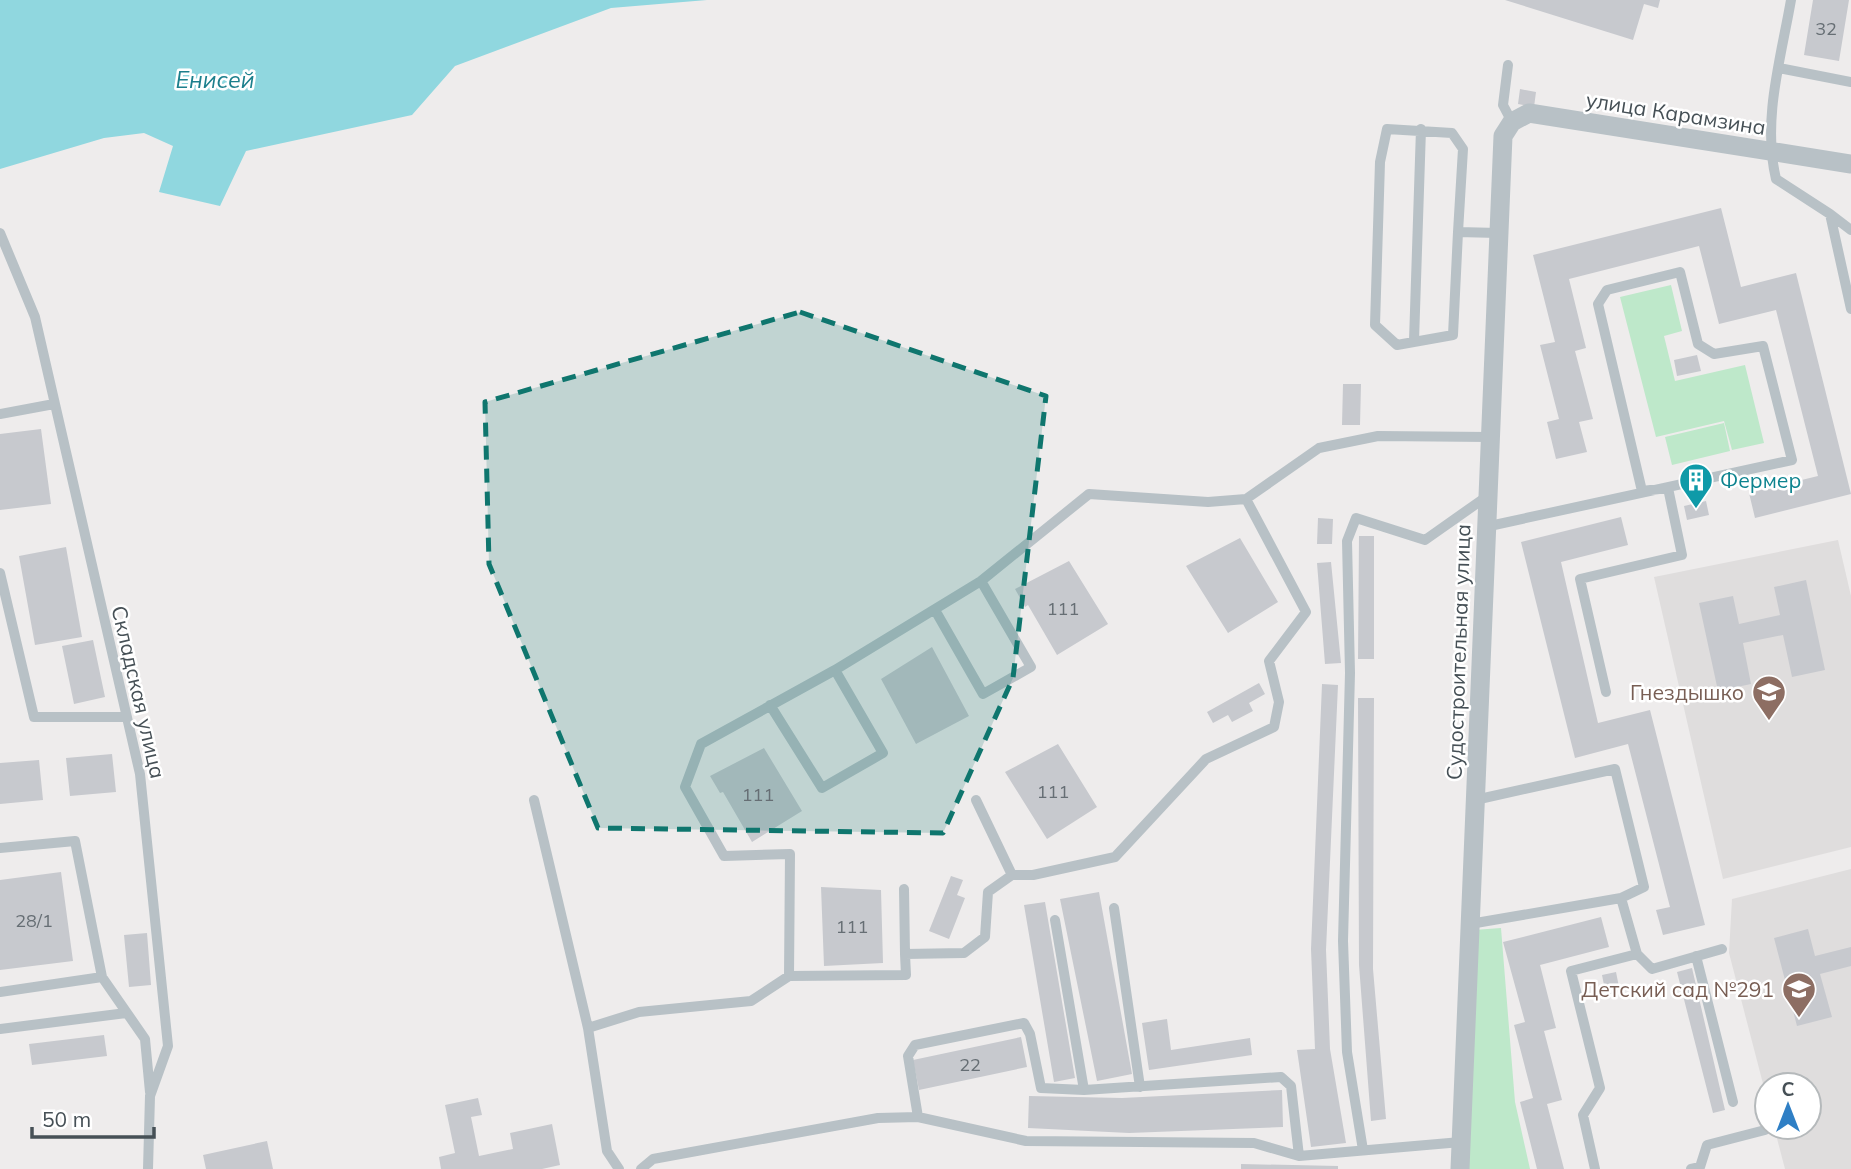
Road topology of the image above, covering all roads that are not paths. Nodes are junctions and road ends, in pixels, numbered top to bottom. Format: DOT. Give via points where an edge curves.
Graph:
graph roads {
  1 [pos="1791,0"];
  2 [pos="1508,65"];
  3 [pos="1779,68"];
  4 [pos="1851,82"];
  5 [pos="1421,129"];
  6 [pos="1507,130"];
  7 [pos="1769,151"];
  8 [pos="1851,164"];
  9 [pos="1830,214"];
  10 [pos="1851,230"];
  11 [pos="1458,232"];
  12 [pos="0,233"];
  13 [pos="1498,233"];
  14 [pos="1851,309"];
  15 [pos="1414,341"];
  16 [pos="54,404"];
  17 [pos="0,414"];
  18 [pos="1489,437"];
  19 [pos="1668,488"];
  20 [pos="1642,491"];
  21 [pos="1486,497"];
  22 [pos="1247,499"];
  23 [pos="1485,527"];
  24 [pos="0,573"];
  25 [pos="981,582"];
  26 [pos="935,610"];
  27 [pos="835,670"];
  28 [pos="1606,692"];
  29 [pos="770,705"];
  30 [pos="126,717"];
  31 [pos="534,800"];
  32 [pos="976,800"];
  33 [pos="1475,801"];
  34 [pos="0,848"];
  35 [pos="1012,875"];
  36 [pos="904,889"];
  37 [pos="1621,898"];
  38 [pos="1114,908"];
  39 [pos="1055,920"];
  40 [pos="1469,924"];
  41 [pos="1722,949"];
  42 [pos="905,954"];
  43 [pos="1637,954"];
  44 [pos="1696,956"];
  45 [pos="102,976"];
  46 [pos="789,976"];
  47 [pos="0,992"];
  48 [pos="126,1013"];
  49 [pos="588,1028"];
  50 [pos="0,1029"];
  51 [pos="1140,1087"];
  52 [pos="1084,1090"];
  53 [pos="150,1096"];
  54 [pos="1733,1102"];
  55 [pos="918,1116"];
  56 [pos="1753,1133"];
  57 [pos="1461,1143"];
  58 [pos="1363,1150"];
  59 [pos="1299,1156"];
  60 [pos="148,1169"];
  61 [pos="619,1169"];
  62 [pos="641,1169"];
  63 [pos="1460,1169"];
  64 [pos="1595,1169"];
  65 [pos="1691,1169"];
  1 -- 3 [label="lane"];
  2 -- 6 [label="lane" via="1503,105"];
  3 -- 4 [label="lane"];
  3 -- 7 [label="lane"];
  5 -- 11 [label="lane" via="1452,133 1463,149"];
  5 -- 15 [label="lane"];
  5 -- 15 [label="lane" via="1387,129 1380,175 1375,325 1397,345"];
  6 -- 7 [label="street, улица Карамзина" via="1529,113"];
  6 -- 13 [label="street, Судостроительная улица"];
  7 -- 8 [label="street, улица Карамзина"];
  7 -- 9 [label="lane" via="1776,179"];
  9 -- 10 [label="lane"];
  9 -- 14 [label="lane"];
  11 -- 13 [label="lane"];
  11 -- 15 [label="lane" via="1453,335"];
  12 -- 16 [label="lane, Складская улица" via="35,317"];
  13 -- 18 [label="street, Судостроительная улица"];
  16 -- 17 [label="lane"];
  16 -- 30 [label="lane, Складская улица"];
  18 -- 21 [label="street, Судостроительная улица"];
  18 -- 22 [label="lane" via="1378,436 1319,448"];
  19 -- 20 [label="lane"];
  19 -- 20 [label="lane" via="1792,460 1763,346 1714,354 1699,344 1680,272 1607,290 1598,304"];
  19 -- 28 [label="lane" via="1682,555 1580,579"];
  20 -- 23 [label="lane"];
  21 -- 23 [label="street, Судостроительная улица"];
  21 -- 58 [label="lane" via="1425,540 1356,518 1346,541 1350,673 1343,941 1347,1052"];
  22 -- 25 [label="lane" via="1208,502 1089,494"];
  22 -- 35 [label="lane" via="1306,612 1269,662 1279,702 1274,727 1206,759 1115,857 1033,875"];
  23 -- 33 [label="street, Судостроительная улица"];
  24 -- 30 [label="lane" via="34,717"];
  25 -- 26 [label="lane"];
  25 -- 26 [label="lane" via="1031,667 983,694"];
  26 -- 27 [label="lane"];
  27 -- 29 [label="lane"];
  27 -- 29 [label="lane" via="883,753 822,788"];
  29 -- 46 [label="lane" via="701,744 685,787 724,856 790,854"];
  30 -- 53 [label="lane, Складская улица" via="140,774 168,1046"];
  31 -- 49 [label="lane"];
  32 -- 35 [label="lane"];
  33 -- 37 [label="lane" via="1615,769 1644,887"];
  33 -- 40 [label="street, Судостроительная улица"];
  34 -- 45 [label="lane" via="75,841"];
  35 -- 42 [label="lane" via="988,892 985,937 964,953"];
  36 -- 42 [label="lane"];
  37 -- 40 [label="lane"];
  37 -- 43 [label="lane"];
  38 -- 51 [label="lane"];
  39 -- 52 [label="lane"];
  40 -- 57 [label="street, Судостроительная улица"];
  41 -- 44 [label="lane"];
  42 -- 46 [label="lane" via="906,975"];
  43 -- 44 [label="lane" via="1652,969"];
  43 -- 64 [label="lane" via="1571,971 1600,1088 1583,1115"];
  44 -- 54 [label="lane"];
  45 -- 47 [label="lane"];
  45 -- 48 [label="lane"];
  46 -- 49 [label="lane" via="751,1001 639,1012"];
  48 -- 50 [label="lane"];
  48 -- 53 [label="lane" via="145,1038"];
  49 -- 61 [label="lane" via="607,1152"];
  51 -- 52 [label="lane"];
  51 -- 59 [label="lane" via="1281,1077 1291,1086"];
  52 -- 55 [label="lane" via="1041,1088 1024,1023 915,1045 908,1056"];
  53 -- 60 [label="lane, Складская улица"];
  55 -- 59 [label="lane" via="1026,1141 1254,1143"];
  55 -- 62 [label="lane" via="878,1118 653,1159"];
  56 -- 65 [label="lane" via="1707,1146 1700,1167"];
  57 -- 58 [label="lane"];
  57 -- 63 [label="street, Судостроительная улица"];
  58 -- 59 [label="lane"];
}
